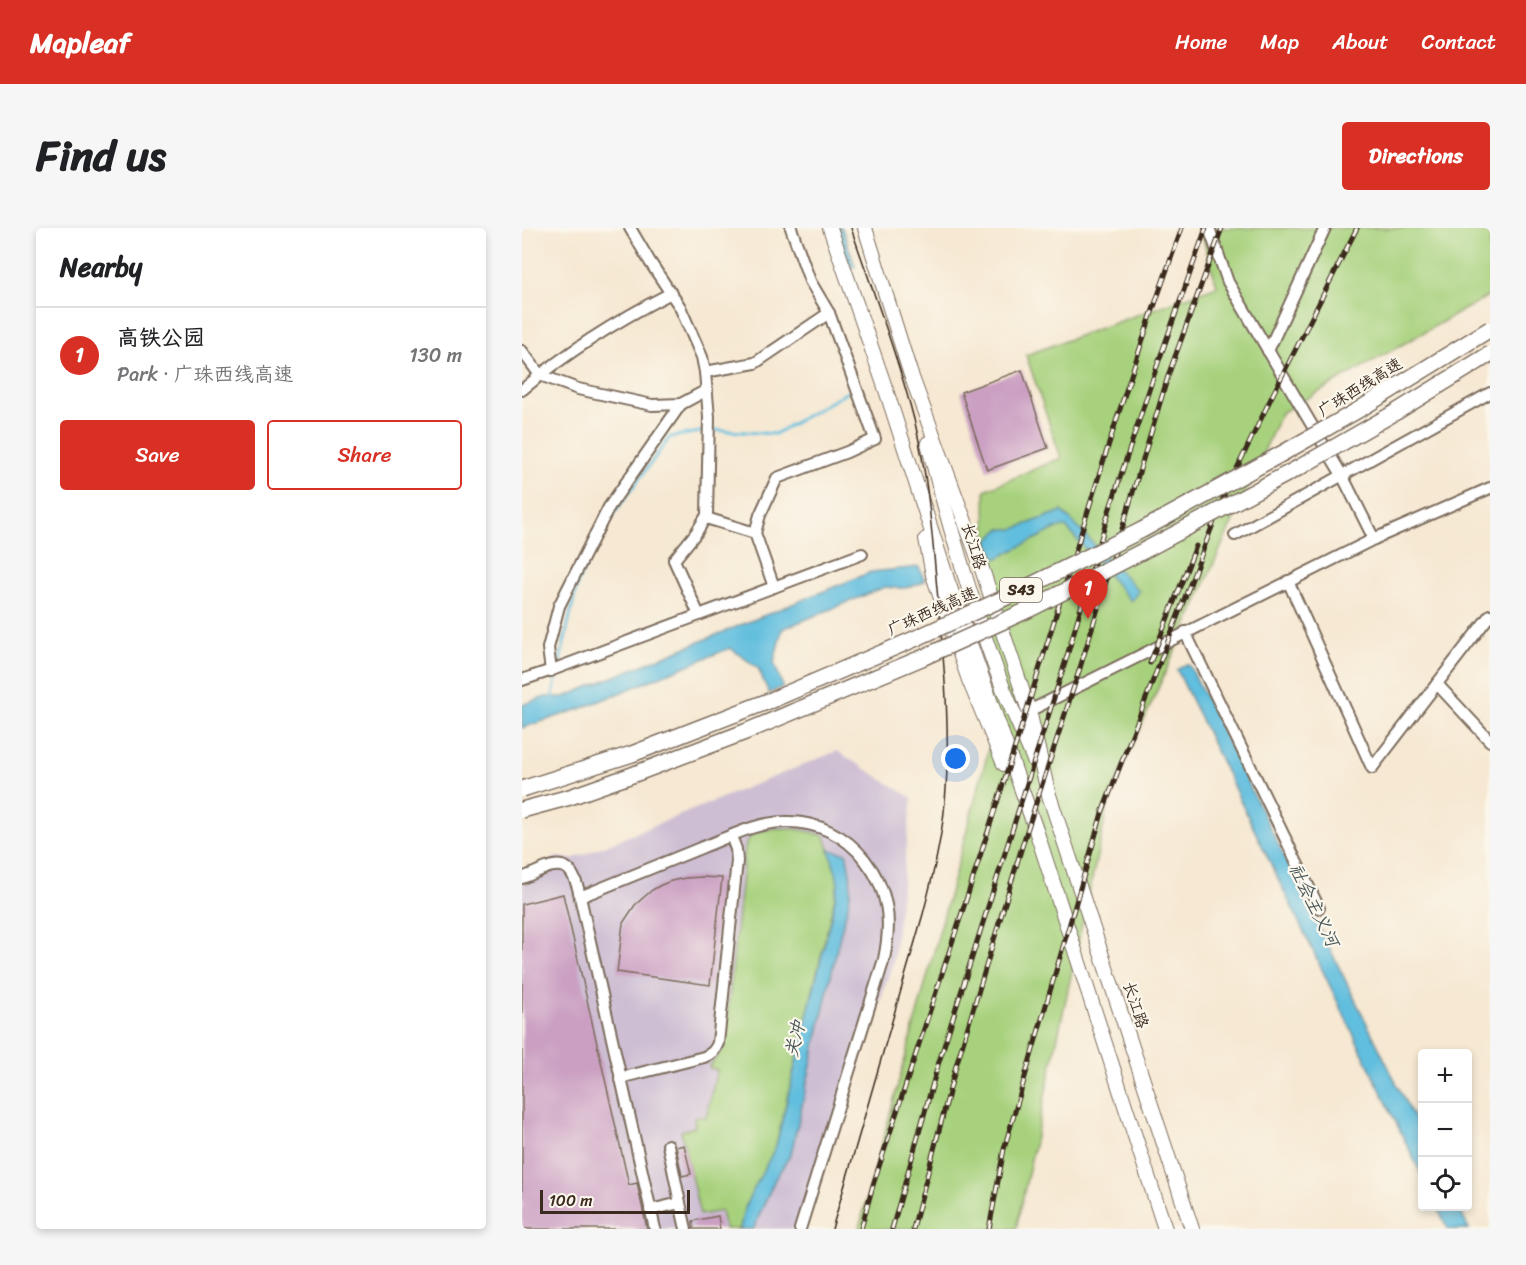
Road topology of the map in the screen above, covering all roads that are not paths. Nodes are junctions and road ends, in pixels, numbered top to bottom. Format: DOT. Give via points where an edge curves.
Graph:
graph roads {
  1 [pos="630,228"];
  2 [pos="791,228"];
  3 [pos="830,228"];
  4 [pos="865,228"];
  5 [pos="1209,228"];
  6 [pos="1325,228"];
  7 [pos="671,293"];
  8 [pos="829,313"];
  9 [pos="1490,329"];
  10 [pos="522,351"];
  11 [pos="1268,351"];
  12 [pos="1490,354"];
  13 [pos="705,372"];
  14 [pos="910,372"];
  15 [pos="540,375"];
  16 [pos="522,390"];
  17 [pos="707,390"];
  18 [pos="1490,393"];
  19 [pos="681,404"];
  20 [pos="1342,475"];
  21 [pos="1490,488"];
  22 [pos="706,518"];
  23 [pos="755,533"];
  24 [pos="1235,535"];
  25 [pos="1374,539"];
  26 [pos="862,554"];
  27 [pos="1288,581"];
  28 [pos="774,587"];
  29 [pos="699,615"];
  30 [pos="1490,615"];
  31 [pos="1185,632"];
  32 [pos="552,670"];
  33 [pos="522,680"];
  34 [pos="1437,684"];
  35 [pos="1029,711"];
  36 [pos="1490,741"];
  37 [pos="522,789"];
  38 [pos="1048,792"];
  39 [pos="522,810"];
  40 [pos="731,836"];
  41 [pos="522,878"];
  42 [pos="580,897"];
  43 [pos="1319,908"];
  44 [pos="620,1078"];
  45 [pos="668,1145"];
  46 [pos="680,1203"];
  47 [pos="650,1210"];
  48 [pos="655,1229"];
  49 [pos="686,1229"];
  50 [pos="800,1229"];
  51 [pos="1165,1229"];
  52 [pos="1192,1229"];
  1 -- 7 [label="street"];
  2 -- 8 [label="street" via="810,281"];
  3 -- 51 [label="main road" via="1036,830"];
  4 -- 14 [label="main road, 长江路"];
  5 -- 11 [label="street" via="1228,282"];
  6 -- 11 [label="street"];
  7 -- 13 [label="street" via="702,357"];
  7 -- 15 [label="street" via="614,324"];
  8 -- 13 [label="street" via="755,363"];
  8 -- 23 [label="street" via="875,439 777,478"];
  9 -- 37 [label="highway, 广珠西线高速 / S43, bridge" via="1283,453 1142,530 1009,596 774,699 632,754"];
  10 -- 15 [label="street"];
  11 -- 20 [label="street"];
  12 -- 39 [label="highway, S43, bridge" via="1300,467 1030,609 785,716 632,775"];
  13 -- 17 [label="street"];
  14 -- 35 [label="main road, 长江路" via="980,560"];
  14 -- 38 [label="main road, 长江路" via="966,580 1003,688"];
  15 -- 16 [label="street"];
  15 -- 19 [label="street" via="578,389 652,405"];
  17 -- 19 [label="street"];
  17 -- 22 [label="street"];
  18 -- 20 [label="street"];
  19 -- 32 [label="street" via="609,507 559,606 548,648"];
  20 -- 24 [label="street"];
  20 -- 25 [label="street"];
  21 -- 25 [label="street"];
  22 -- 23 [label="street"];
  22 -- 29 [label="street" via="674,560"];
  23 -- 28 [label="street"];
  25 -- 27 [label="street"];
  26 -- 28 [label="street"];
  27 -- 31 [label="street"];
  27 -- 34 [label="street" via="1372,768"];
  28 -- 29 [label="street"];
  29 -- 32 [label="street"];
  30 -- 34 [label="street"];
  31 -- 35 [label="street"];
  31 -- 43 [label="street"];
  32 -- 33 [label="street"];
  34 -- 36 [label="street"];
  35 -- 38 [label="main road, 长江路"];
  38 -- 52 [label="main road, 长江路"];
  40 -- 42 [label="street"];
  40 -- 44 [label="street" via="737,861 715,1050 704,1057"];
  40 -- 50 [label="street" via="784,821 802,822 835,834 850,844 872,869 888,912 884,959"];
  41 -- 42 [label="street" via="554,865 563,866 572,874"];
  42 -- 44 [label="street"];
  44 -- 47 [label="street"];
  45 -- 46 [label="street"];
  46 -- 47 [label="street"];
  46 -- 49 [label="street"];
  47 -- 48 [label="street"];
}
